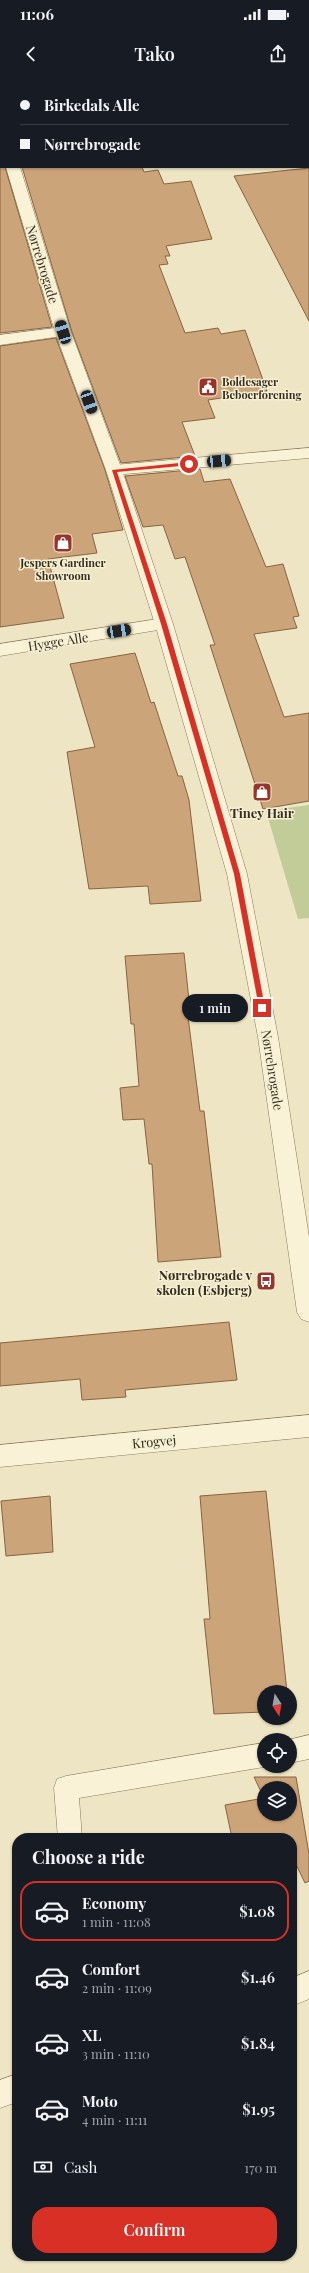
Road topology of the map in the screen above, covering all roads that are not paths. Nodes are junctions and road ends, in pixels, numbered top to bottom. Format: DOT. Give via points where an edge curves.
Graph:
graph roads {
  1 [pos="14,168"];
  2 [pos="63,332"];
  3 [pos="0,340"];
  4 [pos="309,453"];
  5 [pos="114,470"];
  6 [pos="164,624"];
  7 [pos="0,650"];
  8 [pos="309,1312"];
  9 [pos="309,1426"];
  10 [pos="0,1456"];
  11 [pos="309,1747"];
  12 [pos="297,1750"];
  13 [pos="257,1756"];
  14 [pos="70,1833"];
  15 [pos="309,1986"];
  16 [pos="297,1990"];
  17 [pos="12,2090"];
  18 [pos="0,2094"];
  1 -- 2 [label="street, Nørrebrogade"];
  2 -- 3 [label="street"];
  2 -- 5 [label="street, Nørrebrogade"];
  4 -- 5 [label="street"];
  5 -- 6 [label="street, Nørrebrogade"];
  6 -- 7 [label="street, Hygge Alle"];
  6 -- 8 [label="street, Nørrebrogade" via="237,874 268,1037"];
  9 -- 10 [label="street, Krogvej"];
  11 -- 12 [label="lane"];
  13 -- 14 [label="lane" via="66,1788"];
  15 -- 16 [label="street"];
  17 -- 18 [label="street"];
}
